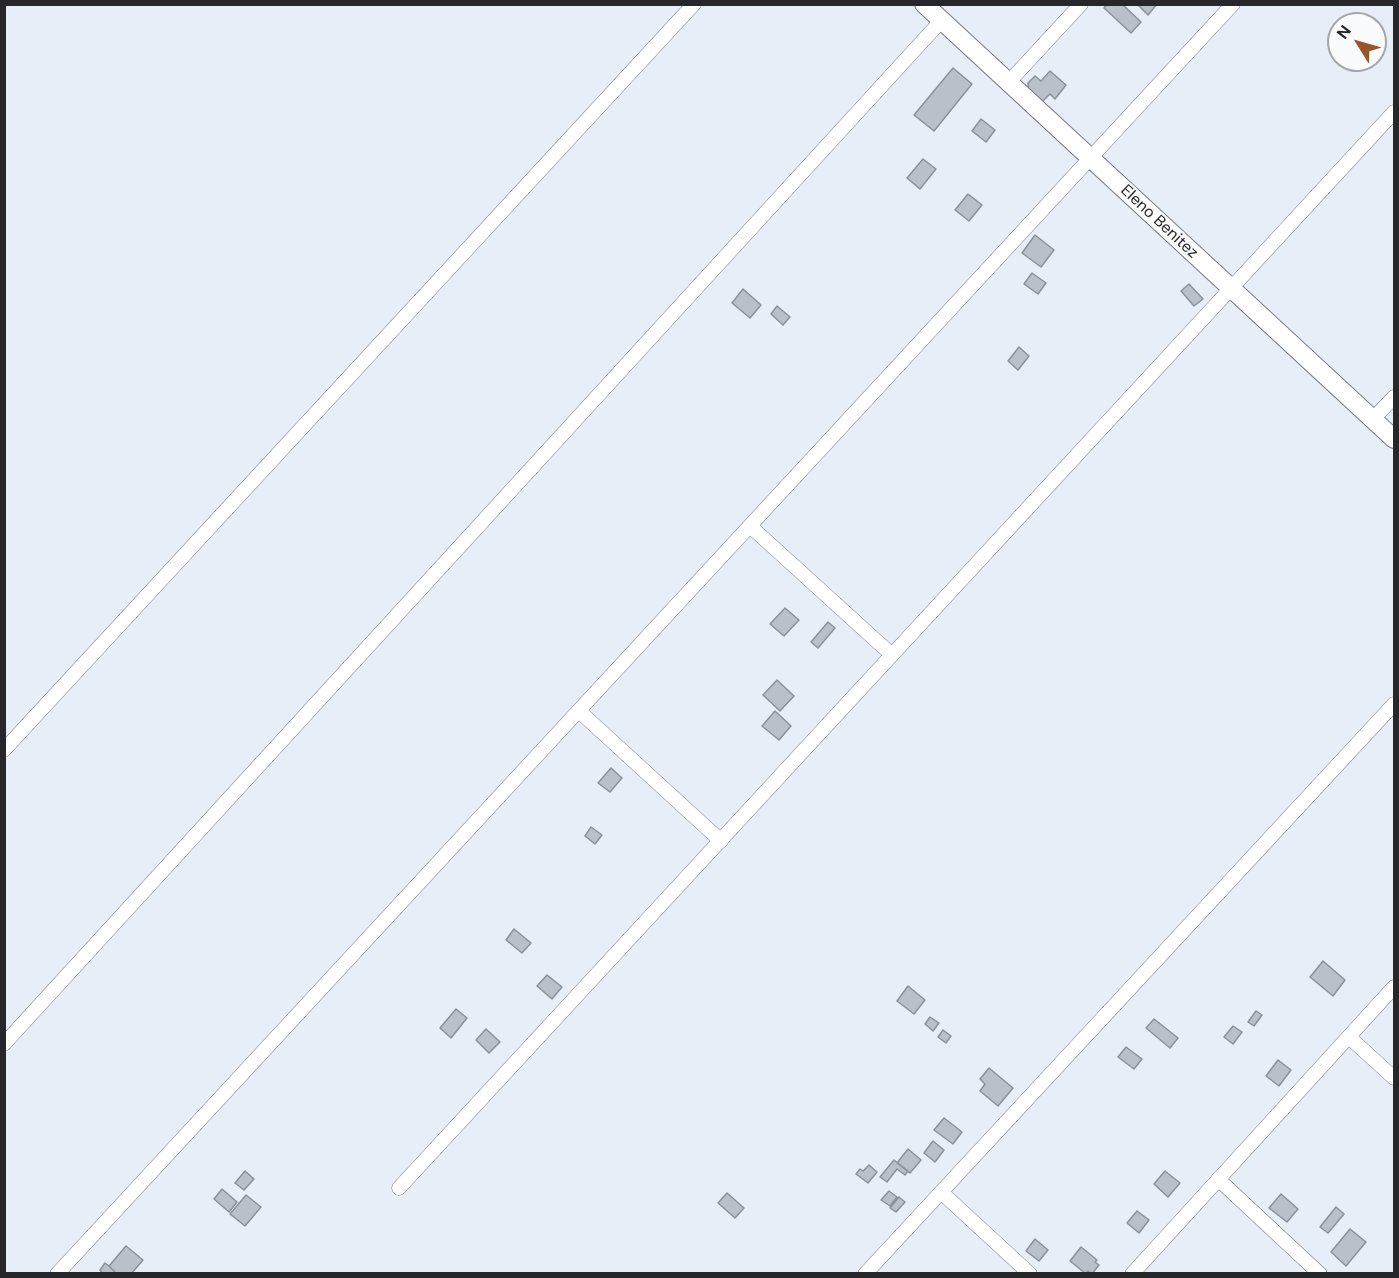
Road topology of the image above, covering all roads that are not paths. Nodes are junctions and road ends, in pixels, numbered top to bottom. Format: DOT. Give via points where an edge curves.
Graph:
graph roads {
  1 [pos="694,4"];
  2 [pos="924,4"];
  3 [pos="1082,4"];
  4 [pos="1233,4"];
  5 [pos="941,21"];
  6 [pos="1008,83"];
  7 [pos="1395,112"];
  8 [pos="1090,159"];
  9 [pos="1232,289"];
  10 [pos="1395,398"];
  11 [pos="1373,419"];
  12 [pos="1395,439"];
  13 [pos="750,526"];
  14 [pos="892,655"];
  15 [pos="1395,704"];
  16 [pos="579,711"];
  17 [pos="4,750"];
  18 [pos="721,841"];
  19 [pos="1395,987"];
  20 [pos="1349,1037"];
  21 [pos="4,1044"];
  22 [pos="1395,1078"];
  23 [pos="1218,1179"];
  24 [pos="399,1188"];
  25 [pos="941,1192"];
  26 [pos="57,1274"];
  27 [pos="865,1274"];
  28 [pos="1030,1274"];
  29 [pos="1132,1274"];
  30 [pos="1320,1274"];
  1 -- 17 [label="street"];
  2 -- 5 [label="street, Eleno Benitez"];
  3 -- 6 [label="street"];
  4 -- 8 [label="street"];
  5 -- 6 [label="street, Eleno Benitez"];
  5 -- 21 [label="street"];
  6 -- 8 [label="street, Eleno Benitez"];
  7 -- 9 [label="street"];
  8 -- 9 [label="street, Eleno Benitez"];
  8 -- 13 [label="street"];
  9 -- 11 [label="street, Eleno Benitez"];
  9 -- 14 [label="street"];
  10 -- 11 [label="street"];
  11 -- 12 [label="street, Eleno Benitez"];
  13 -- 14 [label="street"];
  13 -- 16 [label="street"];
  14 -- 18 [label="street"];
  15 -- 25 [label="street"];
  16 -- 18 [label="street"];
  16 -- 26 [label="street"];
  18 -- 24 [label="street"];
  19 -- 20 [label="street"];
  20 -- 22 [label="street"];
  20 -- 23 [label="street"];
  23 -- 29 [label="street"];
  23 -- 30 [label="street"];
  25 -- 27 [label="street"];
  25 -- 28 [label="street"];
}
